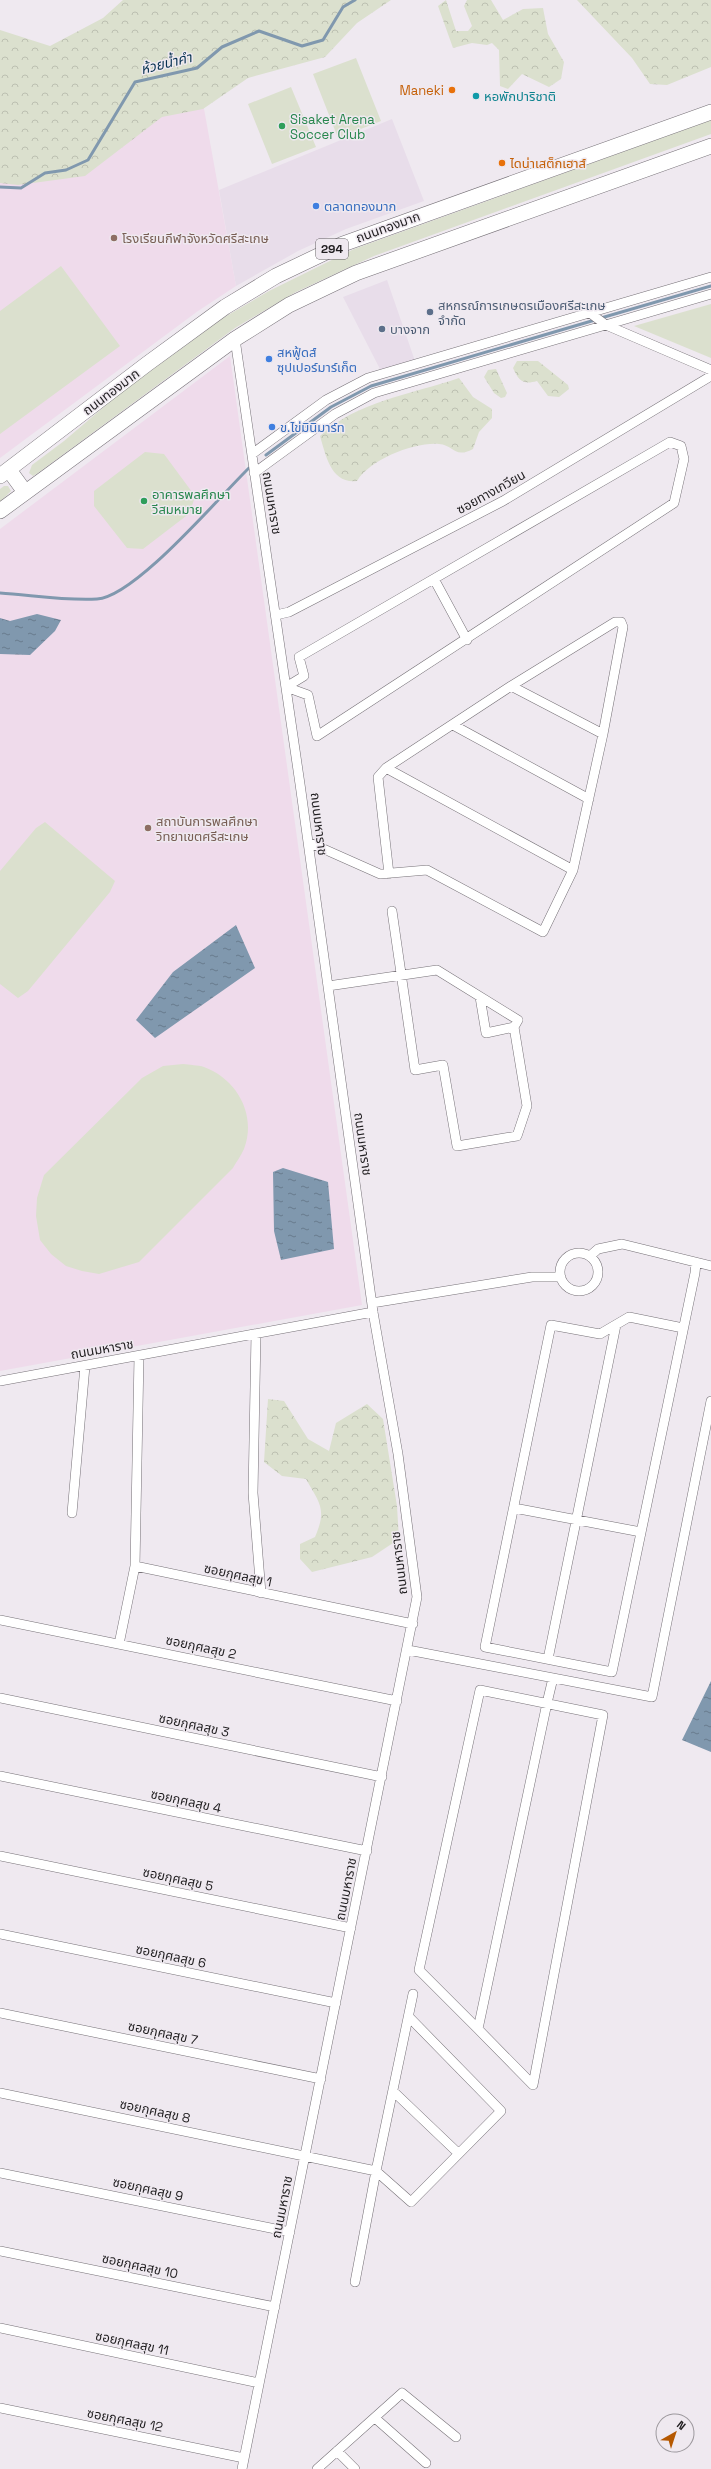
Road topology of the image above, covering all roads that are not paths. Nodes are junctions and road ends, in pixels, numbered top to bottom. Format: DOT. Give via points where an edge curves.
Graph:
graph roads {
  1 [pos="711,112"];
  2 [pos="711,146"];
  3 [pos="711,277"];
  4 [pos="711,294"];
  5 [pos="590,312"];
  6 [pos="606,325"];
  7 [pos="234,339"];
  8 [pos="711,370"];
  9 [pos="711,376"];
  10 [pos="252,454"];
  11 [pos="4,473"];
  12 [pos="254,473"];
  13 [pos="25,492"];
  14 [pos="0,511"];
  15 [pos="434,579"];
  16 [pos="276,615"];
  17 [pos="467,640"];
  18 [pos="511,686"];
  19 [pos="286,687"];
  20 [pos="453,725"];
  21 [pos="603,734"];
  22 [pos="386,768"];
  23 [pos="589,799"];
  24 [pos="308,842"];
  25 [pos="573,870"];
  26 [pos="389,874"];
  27 [pos="392,911"];
  28 [pos="402,975"];
  29 [pos="328,986"];
  30 [pos="480,997"];
  31 [pos="514,1027"];
  32 [pos="590,1256"];
  33 [pos="696,1263"];
  34 [pos="711,1266"];
  35 [pos="561,1277"];
  36 [pos="372,1308"];
  37 [pos="616,1325"];
  38 [pos="683,1328"];
  39 [pos="256,1334"];
  40 [pos="138,1356"];
  41 [pos="85,1366"];
  42 [pos="0,1381"];
  43 [pos="711,1401"];
  44 [pos="514,1508"];
  45 [pos="72,1513"];
  46 [pos="577,1520"];
  47 [pos="641,1532"];
  48 [pos="135,1566"];
  49 [pos="261,1593"];
  50 [pos="0,1620"];
  51 [pos="413,1624"];
  52 [pos="119,1644"];
  53 [pos="408,1650"];
  54 [pos="548,1659"];
  55 [pos="553,1678"];
  56 [pos="0,1698"];
  57 [pos="397,1701"];
  58 [pos="547,1703"];
  59 [pos="0,1776"];
  60 [pos="382,1777"];
  61 [pos="367,1851"];
  62 [pos="0,1856"];
  63 [pos="351,1928"];
  64 [pos="0,1934"];
  65 [pos="413,1994"];
  66 [pos="336,2003"];
  67 [pos="0,2013"];
  68 [pos="409,2017"];
  69 [pos="478,2029"];
  70 [pos="321,2079"];
  71 [pos="394,2092"];
  72 [pos="0,2093"];
  73 [pos="458,2153"];
  74 [pos="305,2155"];
  75 [pos="0,2172"];
  76 [pos="376,2172"];
  77 [pos="290,2232"];
  78 [pos="0,2251"];
  79 [pos="355,2282"];
  80 [pos="275,2307"];
  81 [pos="0,2328"];
  82 [pos="259,2383"];
  83 [pos="0,2408"];
  84 [pos="375,2418"];
  85 [pos="456,2436"];
  86 [pos="338,2451"];
  87 [pos="244,2458"];
  88 [pos="426,2463"];
  89 [pos="242,2469"];
  90 [pos="318,2469"];
  91 [pos="355,2469"];
  1 -- 11 [label="main road, ถนนทองมาก / 294" via="343,244 276,276 225,307"];
  2 -- 7 [label="main road, 294" via="356,273 290,305"];
  3 -- 5 [label="street"];
  4 -- 6 [label="street"];
  5 -- 6 [label="street"];
  5 -- 10 [label="street" via="368,378 326,400"];
  6 -- 8 [label="street"];
  6 -- 12 [label="street" via="374,393 335,414"];
  7 -- 10 [label="street, ถนนมหาราช"];
  7 -- 13 [label="main road, 294"];
  9 -- 16 [label="street, ซอยทางเกวียน" via="503,501 296,609"];
  10 -- 12 [label="street, ถนนมหาราช"];
  11 -- 13 [label="main road"];
  12 -- 16 [label="street, ถนนมหาราช"];
  13 -- 14 [label="main road, 294"];
  15 -- 17 [label="street"];
  15 -- 17 [label="street" via="670,442 681,446 684,459 674,503"];
  15 -- 19 [label="street" via="299,657 304,676"];
  16 -- 19 [label="street, ถนนมหาราช"];
  17 -- 19 [label="street" via="318,736 308,695"];
  18 -- 20 [label="street"];
  18 -- 21 [label="street"];
  18 -- 21 [label="street" via="615,622 621,622 623,627"];
  19 -- 24 [label="street, ถนนมหาราช"];
  20 -- 22 [label="street"];
  20 -- 23 [label="street"];
  21 -- 23 [label="street"];
  22 -- 25 [label="street"];
  22 -- 26 [label="street" via="378,777"];
  23 -- 25 [label="street"];
  24 -- 26 [label="street" via="380,874"];
  24 -- 29 [label="street, ถนนมหาราช"];
  25 -- 26 [label="street" via="543,932 427,870"];
  27 -- 28 [label="street"];
  28 -- 29 [label="street"];
  28 -- 30 [label="street" via="437,970"];
  28 -- 31 [label="street" via="415,1070 443,1065 457,1146 517,1136 527,1106"];
  29 -- 36 [label="street, ถนนมหาราช"];
  30 -- 31 [label="street" via="518,1020"];
  30 -- 31 [label="street" via="486,1033"];
  32 -- 33 [label="street" via="598,1249 622,1244"];
  32 -- 35 [label="street" via="575,1253 568,1256 563,1262"];
  32 -- 35 [label="street" via="596,1263 598,1272 591,1288 573,1290 565,1285"];
  33 -- 34 [label="street"];
  33 -- 38 [label="street"];
  35 -- 36 [label="street" via="532,1277"];
  36 -- 39 [label="street, ถนนมหาราช"];
  36 -- 51 [label="street, ถนนมหาราช" via="398,1454 416,1590"];
  37 -- 38 [label="street" via="629,1317"];
  37 -- 44 [label="street" via="600,1334 551,1325"];
  37 -- 46 [label="street"];
  38 -- 47 [label="street"];
  39 -- 40 [label="street, ถนนมหาราช"];
  39 -- 49 [label="street" via="253,1493"];
  40 -- 41 [label="street, ถนนมหาราช"];
  40 -- 48 [label="street"];
  41 -- 42 [label="street, ถนนมหาราช"];
  41 -- 45 [label="street"];
  43 -- 55 [label="street" via="652,1697"];
  44 -- 46 [label="street"];
  44 -- 54 [label="street" via="485,1646"];
  46 -- 47 [label="street"];
  46 -- 54 [label="street"];
  47 -- 54 [label="street" via="612,1672"];
  48 -- 49 [label="street, ซอยกุศลสุข 1"];
  48 -- 52 [label="street"];
  49 -- 51 [label="street, ซอยกุศลสุข 1"];
  50 -- 52 [label="street, ซอยกุศลสุข 2"];
  51 -- 53 [label="street, ถนนมหาราช"];
  52 -- 57 [label="street, ซอยกุศลสุข 2"];
  53 -- 55 [label="street"];
  53 -- 57 [label="street, ถนนมหาราช"];
  55 -- 58 [label="street"];
  56 -- 60 [label="street, ซอยกุศลสุข 3"];
  57 -- 60 [label="street, ถนนมหาราช"];
  58 -- 69 [label="street"];
  58 -- 69 [label="street" via="480,1690 419,1970"];
  58 -- 69 [label="street" via="603,1715 533,2085"];
  59 -- 61 [label="street, ซอยกุศลสุข 4"];
  60 -- 61 [label="street, ถนนมหาราช"];
  61 -- 63 [label="street, ถนนมหาราช"];
  62 -- 63 [label="street, ซอยกุศลสุข 5"];
  63 -- 66 [label="street, ถนนมหาราช"];
  64 -- 66 [label="street, ซอยกุศลสุข 6"];
  65 -- 68 [label="street"];
  66 -- 70 [label="street, ถนนมหาราช"];
  67 -- 70 [label="street, ซอยกุศลสุข 7"];
  68 -- 71 [label="street"];
  68 -- 73 [label="street" via="501,2110"];
  70 -- 74 [label="street, ถนนมหาราช"];
  71 -- 73 [label="street"];
  71 -- 76 [label="street"];
  72 -- 74 [label="street, ซอยกุศลสุข 8"];
  73 -- 76 [label="street" via="411,2202"];
  74 -- 76 [label="street, ซอยกุศลสุข 8"];
  74 -- 77 [label="street, ถนนมหาราช"];
  75 -- 77 [label="street, ซอยกุศลสุข 9"];
  76 -- 79 [label="street"];
  77 -- 80 [label="street, ถนนมหาราช"];
  78 -- 80 [label="street, ซอยกุศลสุข 10"];
  80 -- 82 [label="street, ถนนมหาราช"];
  81 -- 82 [label="street, ซอยกุศลสุข 11"];
  82 -- 87 [label="street, ถนนมหาราช"];
  83 -- 87 [label="street, ซอยกุศลสุข 12"];
  84 -- 85 [label="street" via="402,2393"];
  84 -- 86 [label="street"];
  84 -- 88 [label="street"];
  86 -- 90 [label="street"];
  86 -- 91 [label="street"];
  87 -- 89 [label="street, ถนนมหาราช"];
}
